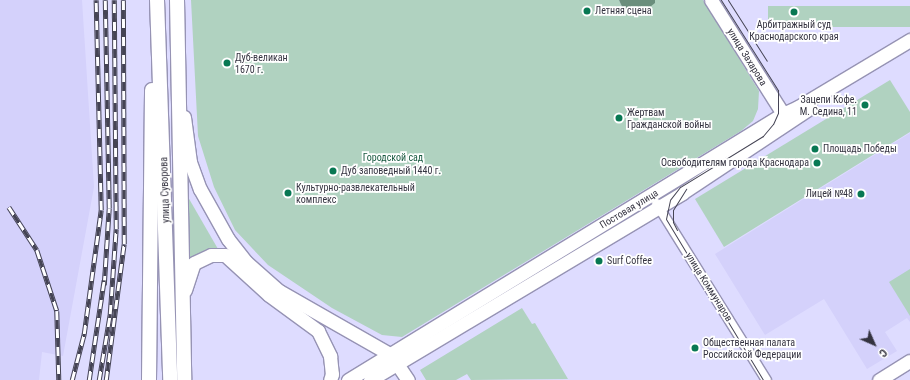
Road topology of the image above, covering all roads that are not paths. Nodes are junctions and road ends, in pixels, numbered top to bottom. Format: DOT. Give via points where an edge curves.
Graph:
graph roads {
  1 [pos="153,0"];
  2 [pos="157,0"];
  3 [pos="177,0"];
  4 [pos="711,0"];
  5 [pos="910,40"];
  6 [pos="910,48"];
  7 [pos="178,78"];
  8 [pos="783,114"];
  9 [pos="652,195"];
  10 [pos="659,206"];
  11 [pos="183,300"];
  12 [pos="394,359"];
  13 [pos="910,361"];
  14 [pos="149,380"];
  15 [pos="170,380"];
  16 [pos="184,380"];
  17 [pos="330,380"];
  18 [pos="348,380"];
  19 [pos="370,380"];
  20 [pos="383,380"];
  21 [pos="391,380"];
  22 [pos="408,380"];
  23 [pos="766,380"];
  24 [pos="879,380"];
  1 -- 14 [label="main road, улица Суворова"];
  2 -- 15 [label="main road, улица Суворова"];
  3 -- 7 [label="main road, улица Суворова"];
  4 -- 8 [label="street, улица Захарова"];
  5 -- 8 [label="street, Постовая улица" via="798,108"];
  6 -- 10 [label="street, Постовая улица" via="802,113"];
  7 -- 11 [label="main road, улица Суворова"];
  7 -- 12 [label="street" via="193,169 212,213 246,262 279,291"];
  8 -- 9 [label="street, Постовая улица"];
  9 -- 10 [label="street, улица Коммунаров"];
  9 -- 12 [label="street, Постовая улица"];
  10 -- 12 [label="street, Постовая улица"];
  10 -- 23 [label="street, улица Коммунаров"];
  11 -- 16 [label="main road, улица Суворова"];
  11 -- 17 [label="street" via="194,263 211,255 225,255 269,295 318,331 330,356"];
  12 -- 18 [label="street, Постовая улица"];
  12 -- 19 [label="street, Постовая улица"];
  12 -- 22 [label="street"];
  13 -- 24 [label="street"];
  20 -- 21 [label="street"];
}
